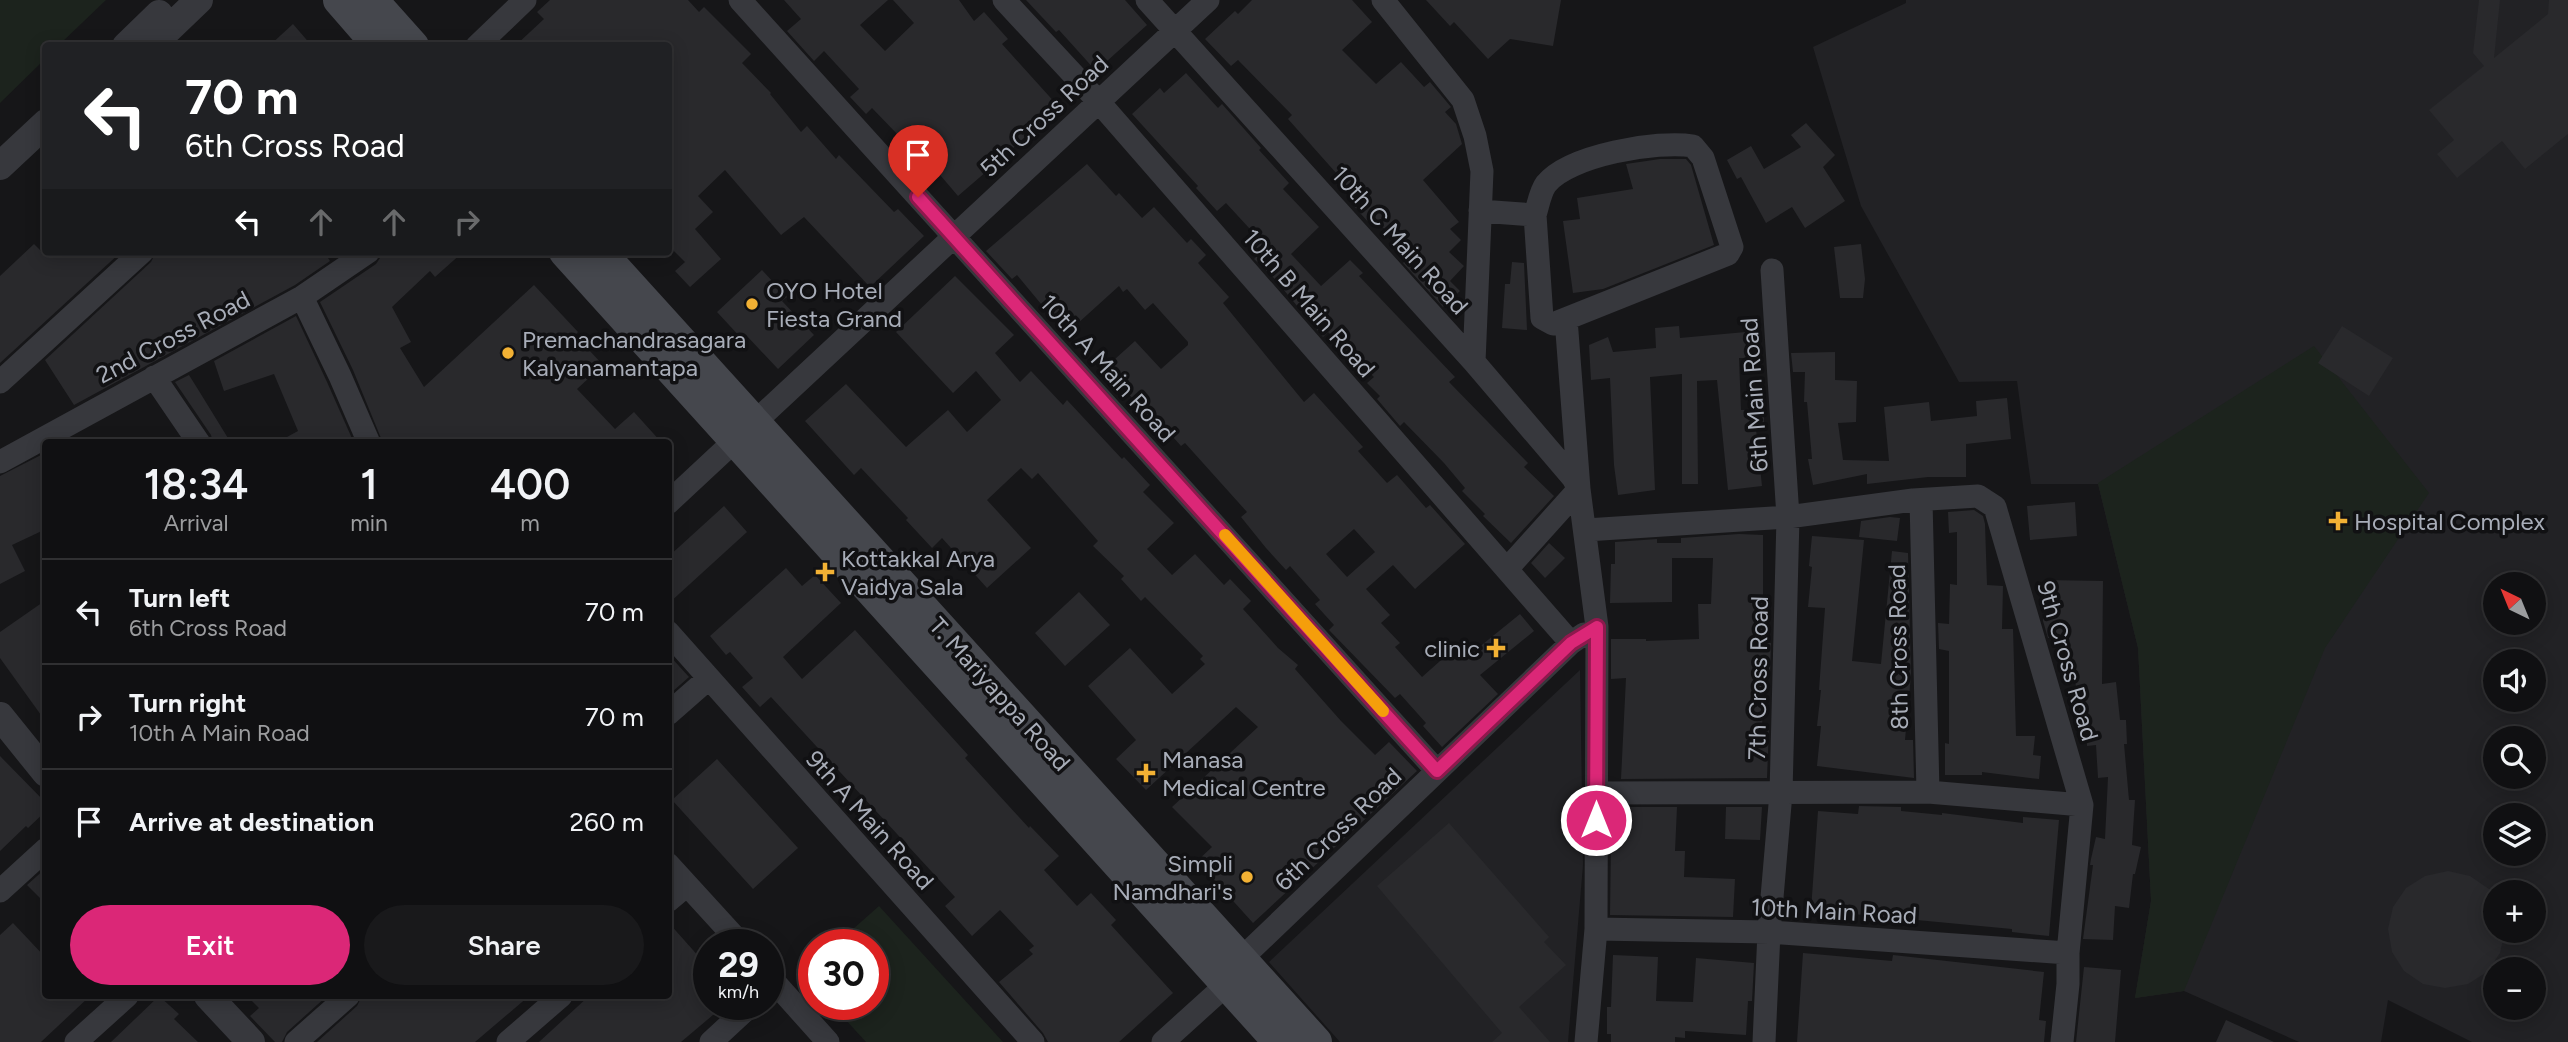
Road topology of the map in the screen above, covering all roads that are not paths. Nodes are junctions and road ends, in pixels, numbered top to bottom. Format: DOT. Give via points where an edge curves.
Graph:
graph roads {
  1 [pos="173,0"];
  2 [pos="199,0"];
  3 [pos="338,0"];
  4 [pos="372,0"];
  5 [pos="525,0"];
  6 [pos="740,0"];
  7 [pos="1004,0"];
  8 [pos="1147,0"];
  9 [pos="1208,0"];
  10 [pos="1382,0"];
  11 [pos="1174,30"];
  12 [pos="130,42"];
  13 [pos="155,42"];
  14 [pos="372,42"];
  15 [pos="409,42"];
  16 [pos="481,42"];
  17 [pos="1098,101"];
  18 [pos="42,127"];
  19 [pos="42,150"];
  20 [pos="0,166"];
  21 [pos="0,189"];
  22 [pos="1480,211"];
  23 [pos="1535,215"];
  24 [pos="954,237"];
  25 [pos="138,256"];
  26 [pos="362,256"];
  27 [pos="569,256"];
  28 [pos="603,256"];
  29 [pos="1772,270"];
  30 [pos="302,298"];
  31 [pos="1566,319"];
  32 [pos="1474,362"];
  33 [pos="154,377"];
  34 [pos="0,382"];
  35 [pos="746,433"];
  36 [pos="51,439"];
  37 [pos="196,439"];
  38 [pos="367,439"];
  39 [pos="42,444"];
  40 [pos="0,462"];
  41 [pos="1579,489"];
  42 [pos="672,499"];
  43 [pos="1921,500"];
  44 [pos="1788,516"];
  45 [pos="1586,530"];
  46 [pos="1507,569"];
  47 [pos="1597,627"];
  48 [pos="672,636"];
  49 [pos="1571,643"];
  50 [pos="709,678"];
  51 [pos="672,710"];
  52 [pos="0,716"];
  53 [pos="42,768"];
  54 [pos="1437,771"];
  55 [pos="1928,792"];
  56 [pos="1596,793"];
  57 [pos="1781,793"];
  58 [pos="2082,805"];
  59 [pos="42,853"];
  60 [pos="672,868"];
  61 [pos="687,885"];
  62 [pos="0,891"];
  63 [pos="672,898"];
  64 [pos="727,929"];
  65 [pos="1596,929"];
  66 [pos="1769,932"];
  67 [pos="2068,953"];
  68 [pos="1233,972"];
  69 [pos="784,996"];
  70 [pos="124,999"];
  71 [pos="211,999"];
  72 [pos="345,999"];
  73 [pos="558,999"];
  74 [pos="734,1020"];
  75 [pos="76,1042"];
  76 [pos="251,1042"];
  77 [pos="296,1042"];
  78 [pos="508,1042"];
  79 [pos="710,1042"];
  80 [pos="828,1042"];
  81 [pos="1033,1042"];
  82 [pos="1163,1042"];
  83 [pos="1279,1042"];
  84 [pos="1316,1042"];
  85 [pos="1586,1042"];
  86 [pos="1764,1042"];
  87 [pos="2062,1042"];
  1 -- 12 [label="street"];
  2 -- 13 [label="street"];
  3 -- 14 [label="main road"];
  4 -- 15 [label="main road"];
  5 -- 16 [label="street"];
  6 -- 24 [label="street, 10th A Main Road"];
  7 -- 17 [label="street, 10th B Main Road"];
  8 -- 11 [label="street, 10th C Main Road"];
  9 -- 11 [label="street, 5th Cross Road"];
  10 -- 22 [label="street" via="1464,100 1482,171"];
  11 -- 17 [label="street, 5th Cross Road"];
  11 -- 32 [label="street, 10th C Main Road"];
  17 -- 24 [label="street, 5th Cross Road"];
  17 -- 46 [label="street, 10th B Main Road"];
  18 -- 20 [label="street"];
  19 -- 21 [label="street"];
  22 -- 23 [label="street"];
  22 -- 32 [label="street"];
  23 -- 31 [label="street" via="1542,318 1553,324"];
  23 -- 31 [label="street" via="1544,186 1558,173 1598,155 1675,143 1693,146 1703,158 1731,242 1728,254"];
  24 -- 35 [label="street, 5th Cross Road"];
  24 -- 54 [label="street, 10th A Main Road"];
  25 -- 34 [label="street"];
  26 -- 30 [label="street, 2nd Cross Road"];
  27 -- 35 [label="main road, T. Mariyappa Road"];
  28 -- 35 [label="main road, T. Mariyappa Road"];
  29 -- 44 [label="street, 6th Main Road"];
  30 -- 33 [label="street, 2nd Cross Road"];
  30 -- 38 [label="street"];
  31 -- 41 [label="street"];
  32 -- 41 [label="street, 10th C Main Road"];
  33 -- 36 [label="street, 2nd Cross Road"];
  33 -- 37 [label="street"];
  35 -- 42 [label="street, 5th Cross Road"];
  35 -- 68 [label="main road, T. Mariyappa Road"];
  39 -- 40 [label="street, 2nd Cross Road"];
  41 -- 45 [label="street, 10th C Main Road"];
  41 -- 46 [label="street"];
  43 -- 44 [label="street, 9th Cross Road"];
  43 -- 55 [label="street, 8th Cross Road"];
  43 -- 58 [label="street, 9th Cross Road" via="1978,496 1995,507"];
  44 -- 45 [label="street"];
  44 -- 57 [label="street, 7th Cross Road"];
  45 -- 47 [label="street"];
  46 -- 49 [label="street, 10th B Main Road"];
  47 -- 49 [label="street, 6th Cross Road"];
  47 -- 56 [label="street"];
  48 -- 50 [label="street, 9th A Main Road"];
  49 -- 54 [label="street, 6th Cross Road"];
  50 -- 51 [label="street"];
  50 -- 81 [label="street, 9th A Main Road"];
  52 -- 53 [label="street"];
  54 -- 68 [label="street, 6th Cross Road"];
  55 -- 57 [label="street"];
  55 -- 58 [label="street"];
  56 -- 57 [label="street"];
  56 -- 65 [label="street"];
  57 -- 66 [label="street, 7th Cross Road"];
  58 -- 67 [label="street, 9th Cross Road"];
  59 -- 62 [label="street"];
  60 -- 61 [label="street"];
  61 -- 63 [label="street"];
  61 -- 64 [label="street"];
  65 -- 66 [label="street, 10th Main Road"];
  65 -- 85 [label="street"];
  66 -- 67 [label="street, 10th Main Road"];
  66 -- 86 [label="street, 7th Cross Road"];
  67 -- 87 [label="street, 9th Cross Road"];
  68 -- 82 [label="street"];
  68 -- 83 [label="main road, T. Mariyappa Road"];
  68 -- 84 [label="main road, T. Mariyappa Road"];
  69 -- 80 [label="street"];
  70 -- 75 [label="street"];
  71 -- 76 [label="street"];
  72 -- 77 [label="street"];
  73 -- 78 [label="street"];
  74 -- 79 [label="street"];
}
